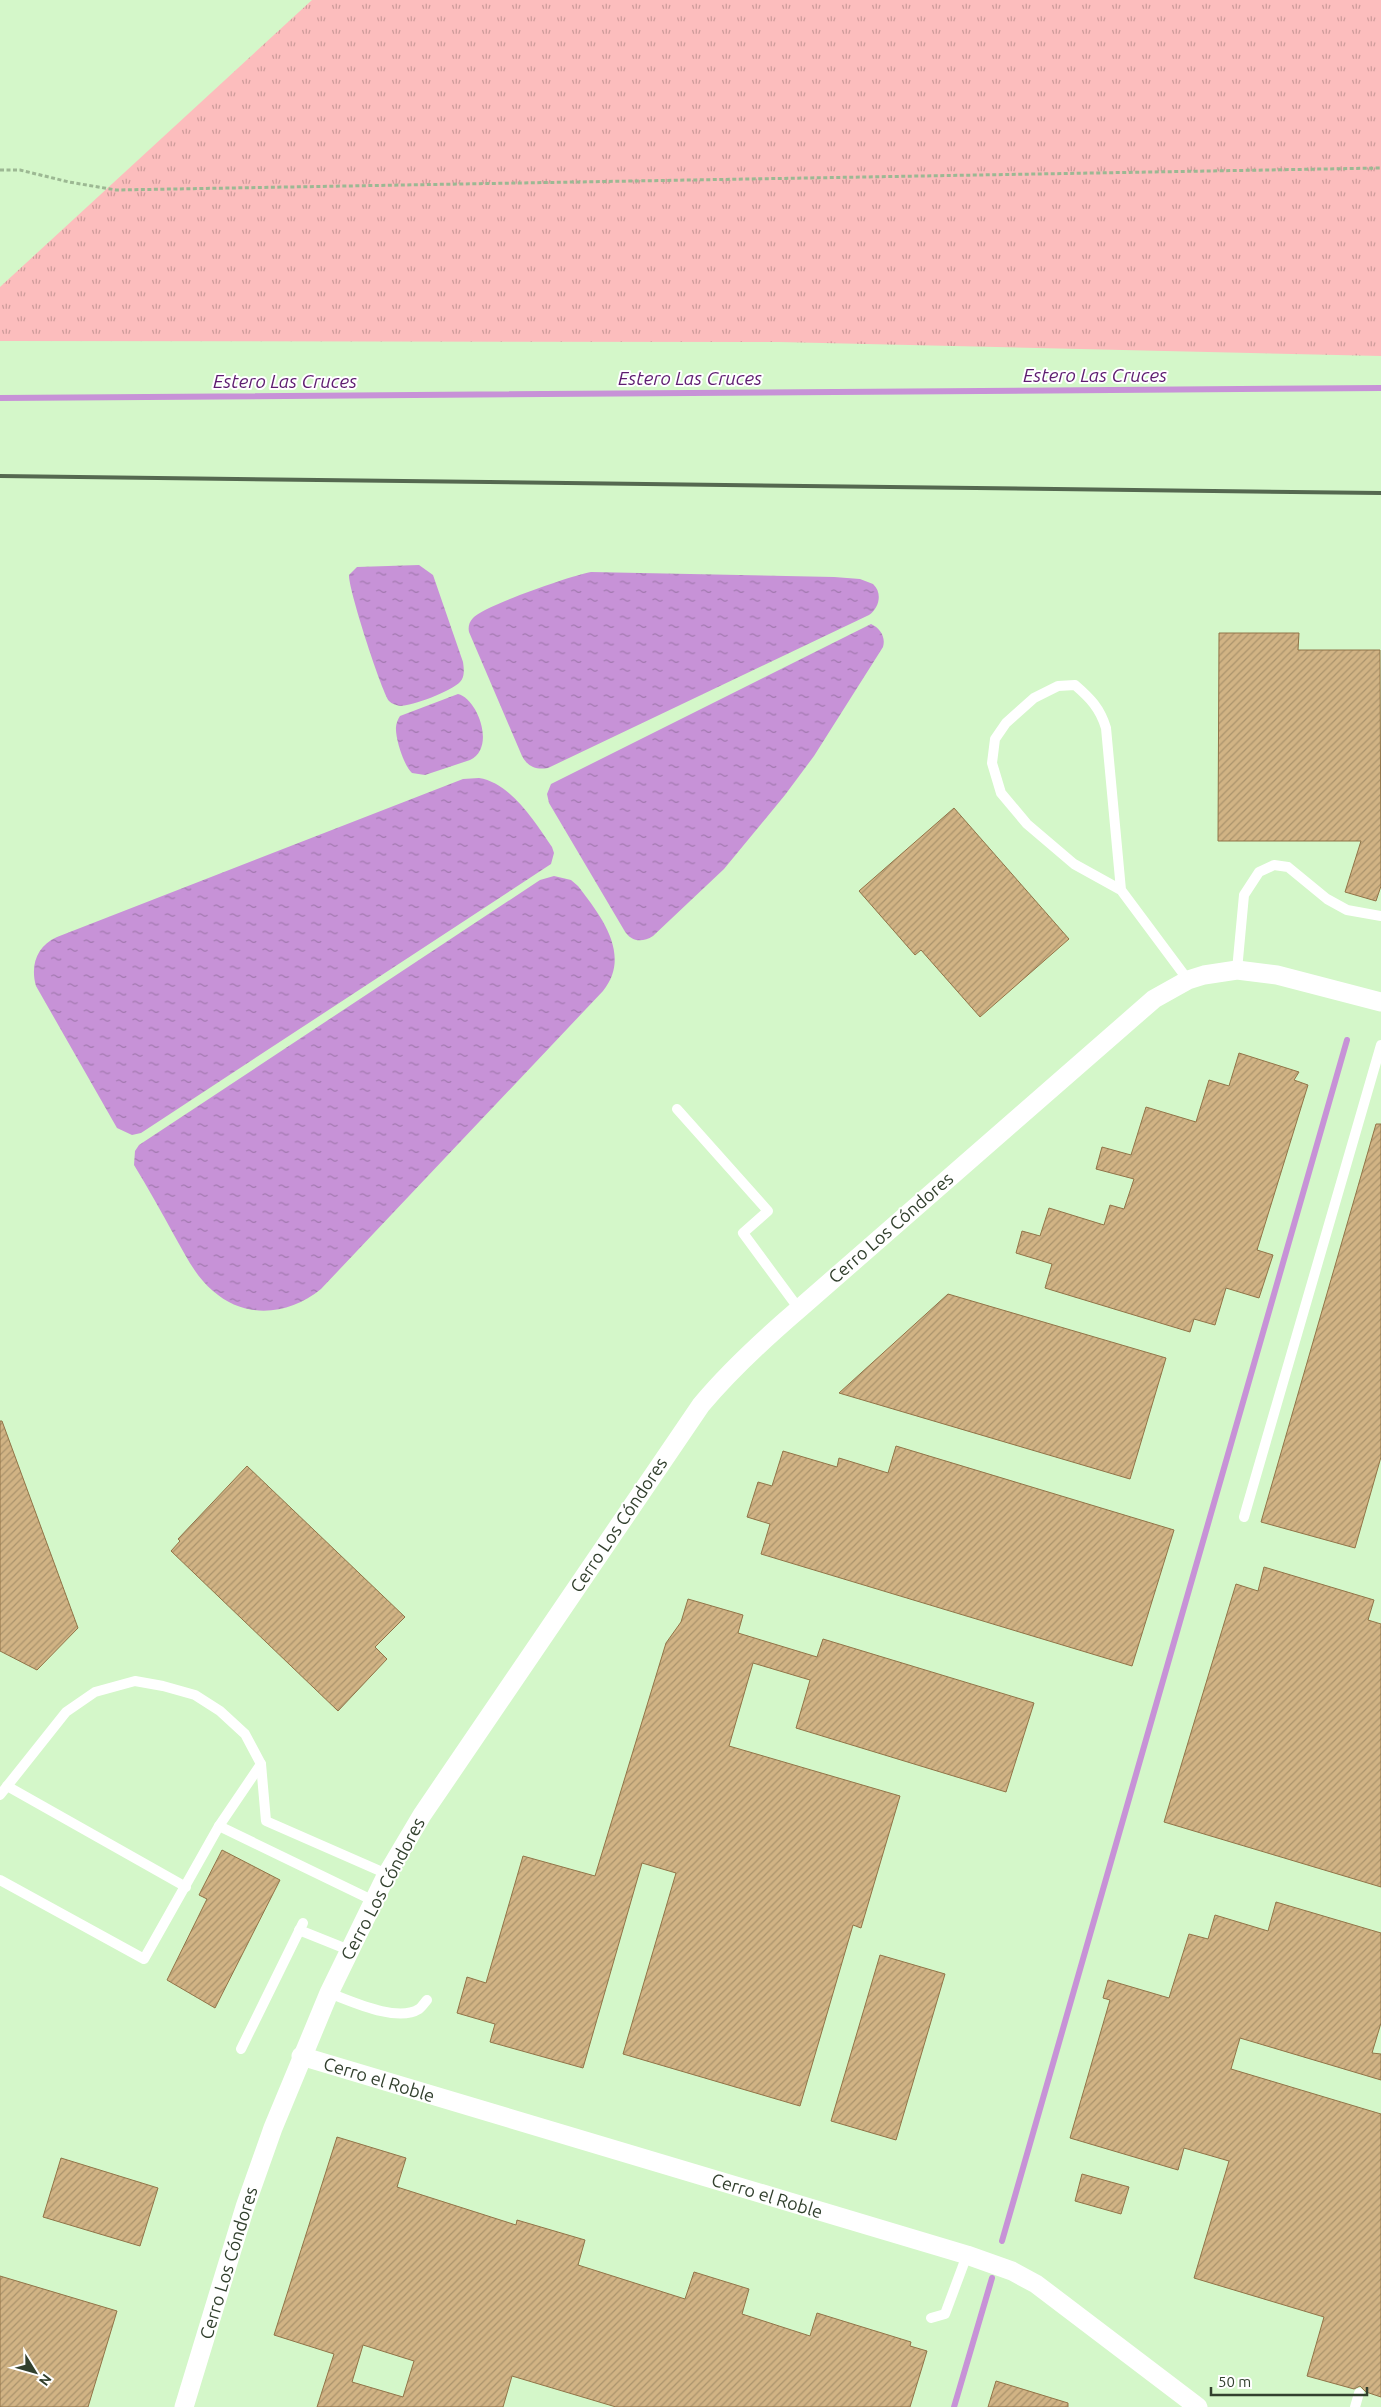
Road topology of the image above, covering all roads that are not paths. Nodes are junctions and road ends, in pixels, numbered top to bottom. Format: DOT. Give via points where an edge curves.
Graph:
graph roads {
  1 [pos="1121,890"];
  2 [pos="1381,916"];
  3 [pos="1237,970"];
  4 [pos="1188,980"];
  5 [pos="1381,1002"];
  6 [pos="1381,1045"];
  7 [pos="677,1109"];
  8 [pos="799,1309"];
  9 [pos="1244,1518"];
  10 [pos="261,1764"];
  11 [pos="7,1786"];
  12 [pos="0,1795"];
  13 [pos="219,1826"];
  14 [pos="387,1874"];
  15 [pos="0,1880"];
  16 [pos="186,1887"];
  17 [pos="374,1901"];
  18 [pos="349,1950"];
  19 [pos="330,1993"];
  20 [pos="427,2000"];
  21 [pos="241,2049"];
  22 [pos="301,2056"];
  23 [pos="967,2255"];
  24 [pos="931,2318"];
  25 [pos="1359,2393"];
  26 [pos="184,2407"];
  27 [pos="1198,2407"];
  28 [pos="1355,2407"];
  1 -- 1 [label="lane" via="1102,713 1094,701 1075,685 1058,686 1034,698 1006,723 995,740 992,763 1001,794 1027,824 1074,864"];
  1 -- 4 [label="lane"];
  2 -- 3 [label="lane" via="1347,910 1327,899 1288,867 1274,865 1259,872 1244,895"];
  3 -- 4 [label="street, Cerro Los Cóndores" via="1204,974"];
  3 -- 5 [label="street, Cerro Los Cóndores" via="1277,975"];
  4 -- 8 [label="street, Cerro Los Cóndores" via="1154,999"];
  6 -- 9 [label="lane"];
  7 -- 8 [label="lane" via="768,1211 743,1233"];
  8 -- 14 [label="street, Cerro Los Cóndores" via="733,1369 701,1405 428,1806"];
  10 -- 11 [label="lane" via="245,1734 220,1711 195,1696 135,1681 95,1692 66,1712"];
  10 -- 13 [label="lane"];
  10 -- 14 [label="lane" via="266,1821"];
  11 -- 12 [label="lane"];
  11 -- 16 [label="lane"];
  13 -- 16 [label="lane"];
  13 -- 17 [label="lane"];
  14 -- 17 [label="street, Cerro Los Cóndores"];
  15 -- 16 [label="lane" via="144,1958"];
  17 -- 18 [label="street, Cerro Los Cóndores"];
  18 -- 19 [label="street, Cerro Los Cóndores"];
  18 -- 21 [label="lane" via="301,1926"];
  19 -- 20 [label="lane" via="378,2011 403,2013 419,2009"];
  19 -- 22 [label="street, Cerro Los Cóndores"];
  22 -- 23 [label="street, Cerro el Roble"];
  22 -- 26 [label="street, Cerro Los Cóndores" via="245,2207"];
  23 -- 24 [label="lane" via="945,2314"];
  23 -- 27 [label="street, Cerro el Roble" via="1012,2271 1036,2284"];
  25 -- 28 [label="lane"];
}
